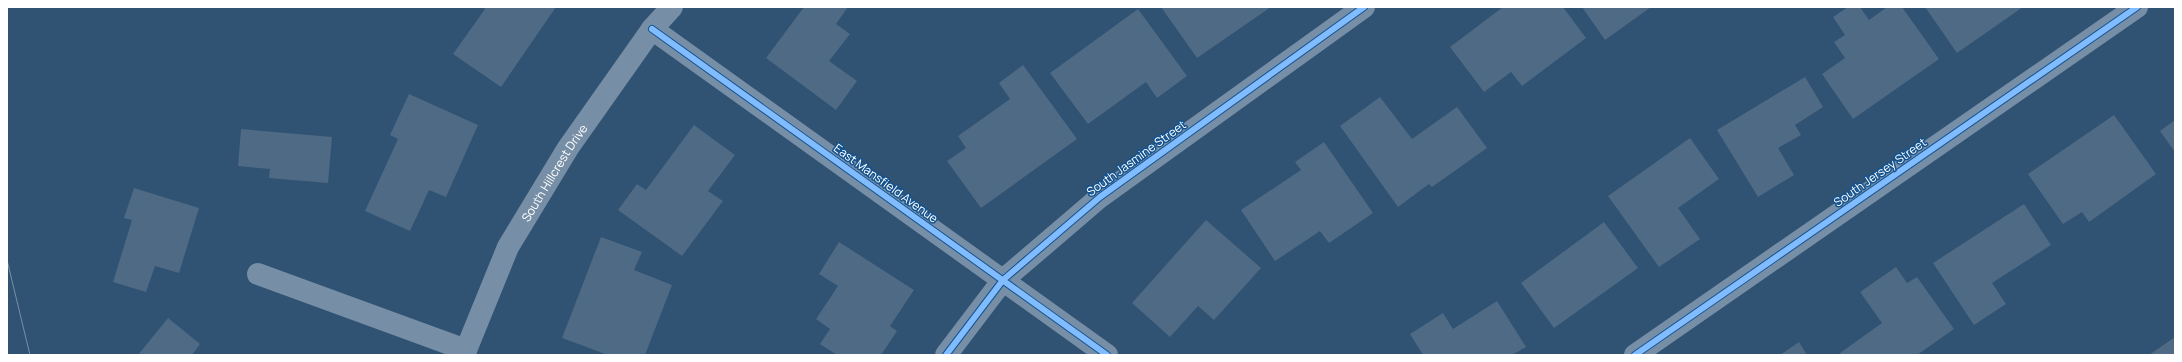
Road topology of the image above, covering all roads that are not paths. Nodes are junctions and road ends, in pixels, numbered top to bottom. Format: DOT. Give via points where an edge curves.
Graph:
graph roads {
  1 [pos="672,7"];
  2 [pos="1364,7"];
  3 [pos="2137,7"];
  4 [pos="652,29"];
  5 [pos="258,274"];
  6 [pos="1003,280"];
  7 [pos="465,352"];
  8 [pos="946,355"];
  9 [pos="1108,355"];
  10 [pos="1635,355"];
  1 -- 4 [label="street, South Hillcrest Drive"];
  2 -- 6 [label="street, South Jasmine Street" via="1100,197"];
  3 -- 10 [label="street, South Jersey Street"];
  4 -- 6 [label="street, East Mansfield Avenue"];
  4 -- 7 [label="street, South Hillcrest Drive" via="568,148 508,247"];
  5 -- 7 [label="street"];
  6 -- 8 [label="street, South Jasmine Street"];
  6 -- 9 [label="street, East Mansfield Avenue"];
}
